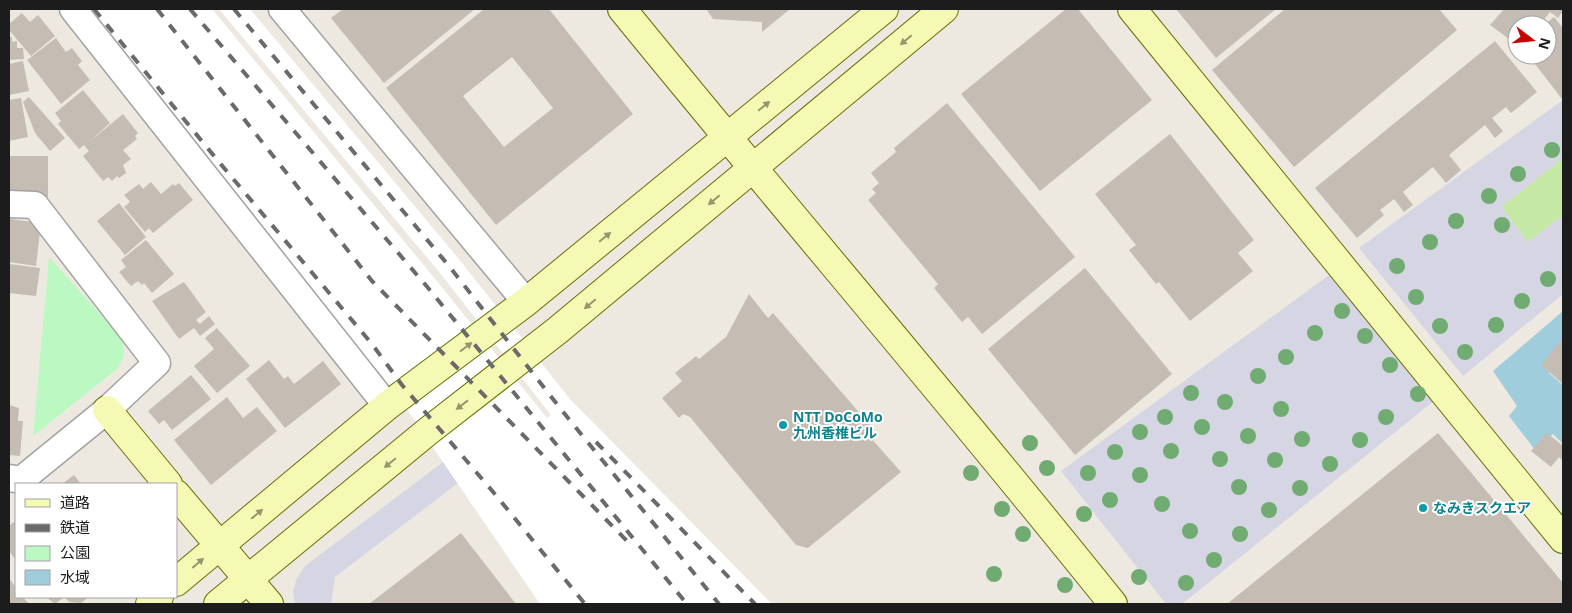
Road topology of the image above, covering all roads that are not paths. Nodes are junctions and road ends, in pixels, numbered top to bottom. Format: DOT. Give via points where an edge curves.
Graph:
graph roads {
  1 [pos="73,9"];
  2 [pos="282,9"];
  3 [pos="622,9"];
  4 [pos="884,9"];
  5 [pos="944,9"];
  6 [pos="1132,9"];
  7 [pos="726,137"];
  8 [pos="752,169"];
  9 [pos="9,204"];
  10 [pos="526,302"];
  11 [pos="387,406"];
  12 [pos="107,410"];
  13 [pos="9,478"];
  14 [pos="167,483"];
  15 [pos="178,496"];
  16 [pos="1563,539"];
  17 [pos="219,545"];
  18 [pos="248,579"];
  19 [pos="178,580"];
  20 [pos="218,604"];
  21 [pos="269,604"];
  22 [pos="1113,604"];
  1 -- 11 [label="street"];
  2 -- 10 [label="street"];
  3 -- 7 [label="street"];
  7 -- 4 [label="street, one-way"];
  5 -- 8 [label="street, one-way"];
  6 -- 16 [label="street"];
  7 -- 8 [label="street"];
  10 -- 7 [label="street, one-way"];
  8 -- 18 [label="street, one-way"];
  8 -- 22 [label="street" via="1008,473"];
  9 -- 12 [label="street" via="35,206 157,363"];
  11 -- 10 [label="street, one-way"];
  17 -- 11 [label="street, one-way"];
  12 -- 13 [label="street" via="21,480"];
  12 -- 14 [label="street"];
  15 -- 17 [label="street"];
  17 -- 18 [label="street"];
  19 -- 17 [label="street, one-way"];
  18 -- 20 [label="street"];
  18 -- 21 [label="street"];
}
